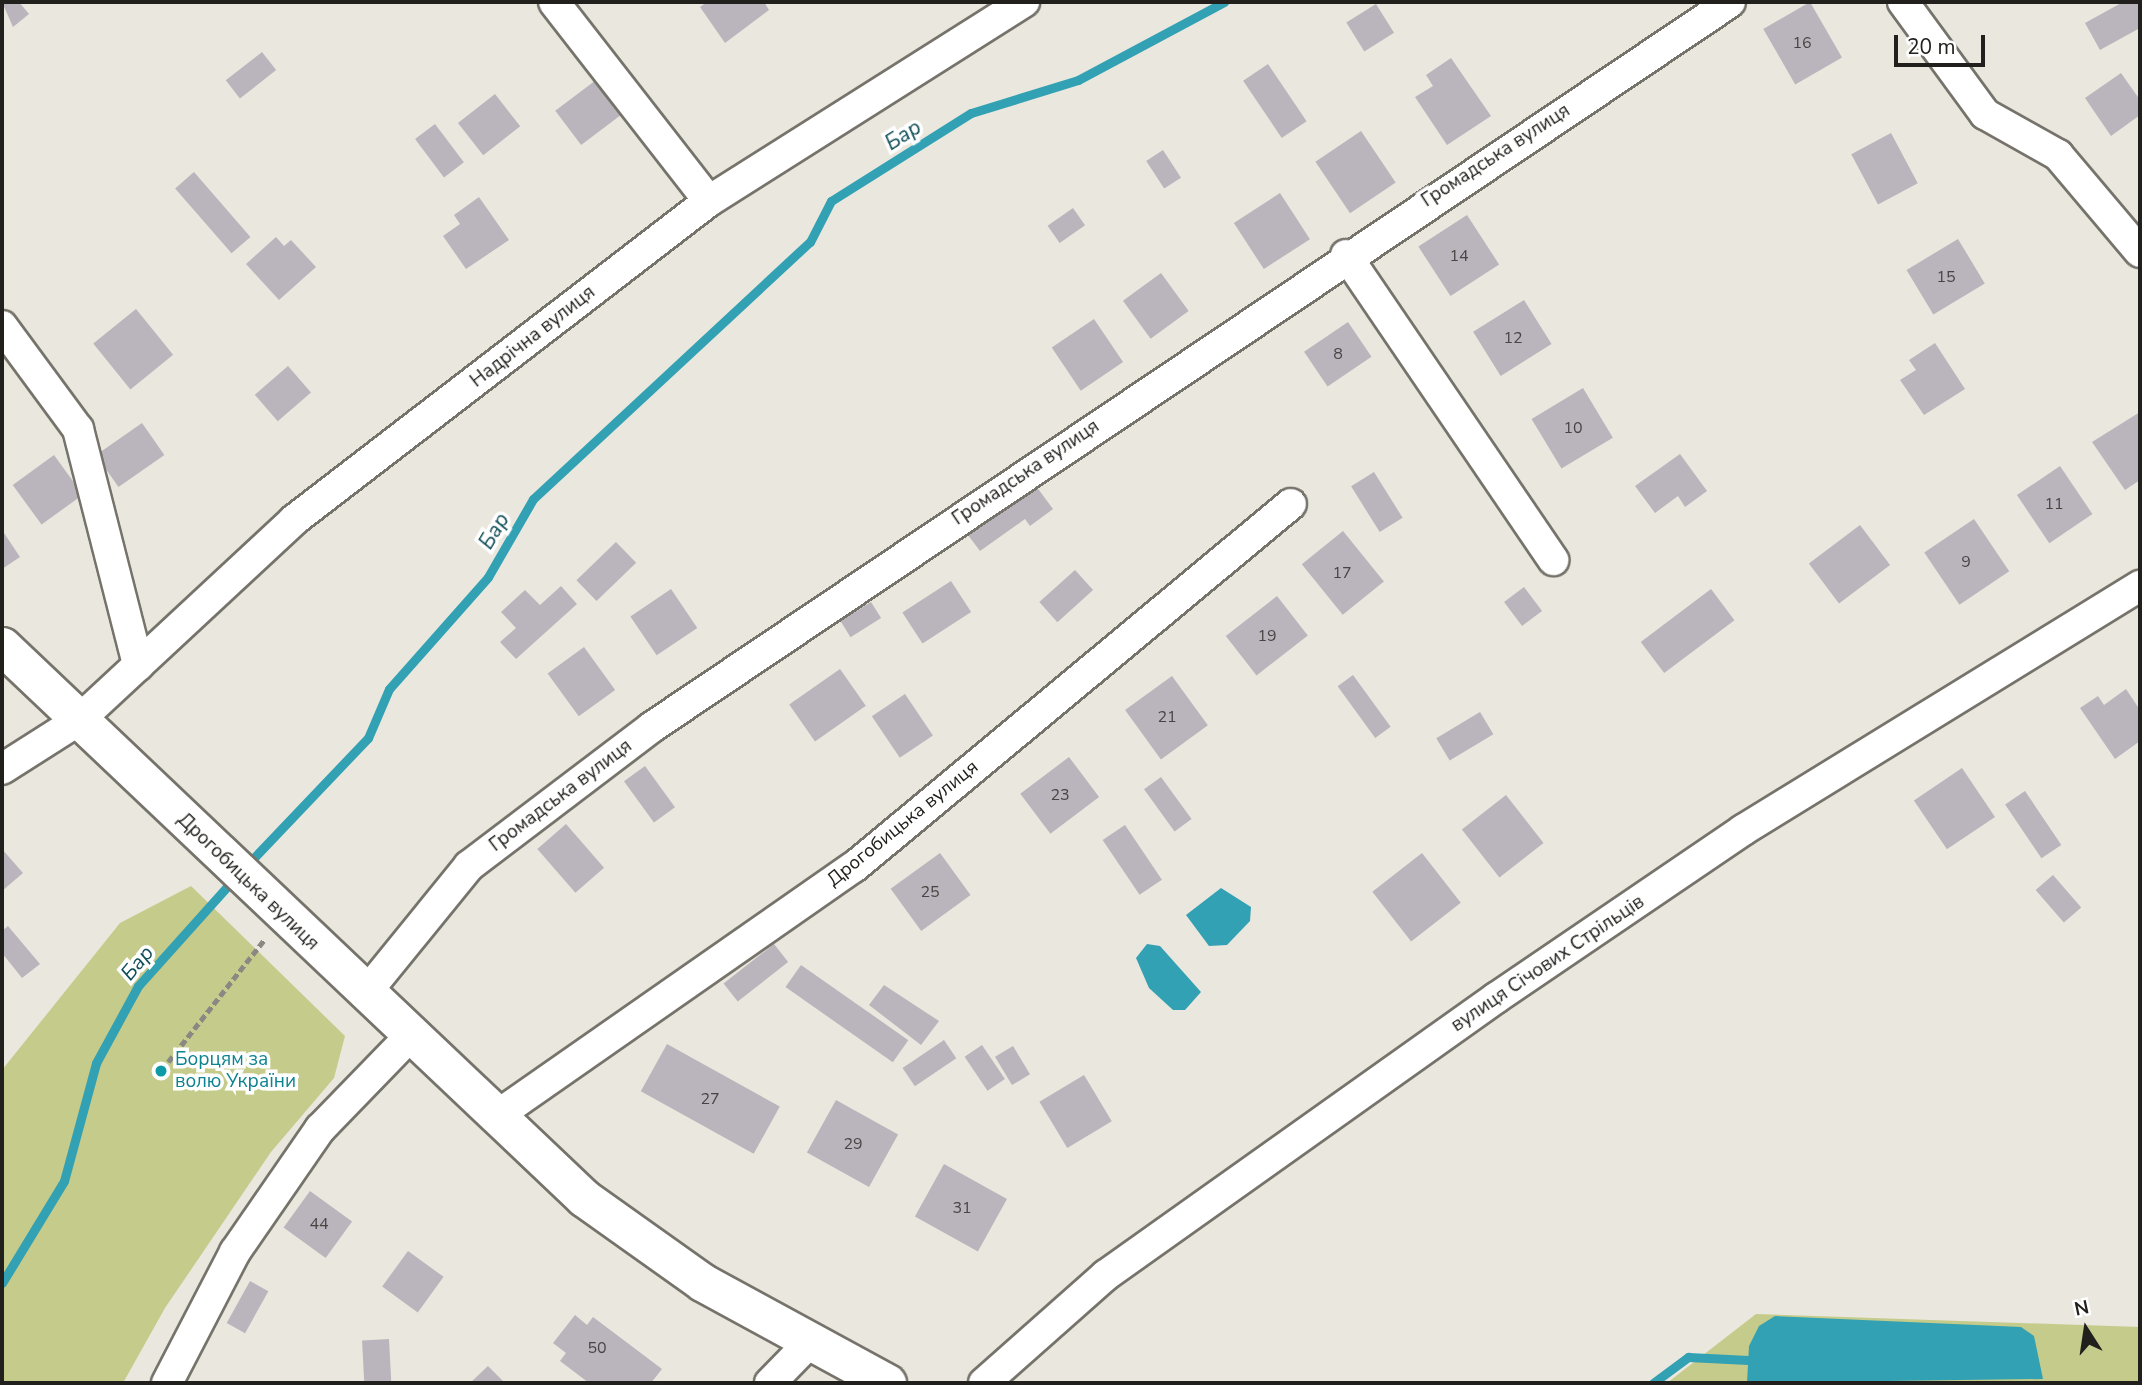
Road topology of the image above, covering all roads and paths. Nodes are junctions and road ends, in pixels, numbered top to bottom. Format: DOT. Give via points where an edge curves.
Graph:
graph roads {
  1 [pos="554,2"];
  2 [pos="1024,2"];
  3 [pos="1730,2"];
  4 [pos="1903,2"];
  5 [pos="709,201"];
  6 [pos="2140,252"];
  7 [pos="1346,255"];
  8 [pos="2,326"];
  9 [pos="1291,504"];
  10 [pos="1553,559"];
  11 [pos="2140,586"];
  12 [pos="2,646"];
  13 [pos="138,665"];
  14 [pos="79,720"];
  15 [pos="2,769"];
  16 [pos="274,910"];
  17 [pos="365,994"];
  18 [pos="408,1037"];
  19 [pos="168,1062"];
  20 [pos="495,1117"];
  21 [pos="808,1344"];
  22 [pos="167,1383"];
  23 [pos="770,1383"];
  24 [pos="887,1383"];
  25 [pos="984,1383"];
  1 -- 5 [label="street"];
  2 -- 5 [label="street, Надрічна вулиця"];
  3 -- 7 [label="street, Громадська вулиця"];
  4 -- 6 [label="street" via="1986,114 2057,155"];
  5 -- 13 [label="street, Надрічна вулиця" via="294,520"];
  7 -- 10 [label="street"];
  7 -- 17 [label="street, Громадська вулиця" via="652,727 469,866"];
  8 -- 13 [label="street" via="78,429"];
  9 -- 20 [label="street, Дрогобицька вулиця" via="853,867"];
  11 -- 25 [label="street, вулиця Січових Стрільців" via="1743,830 1496,998 1106,1275"];
  12 -- 14 [label="main road, Дрогобицька вулиця"];
  13 -- 14 [label="street, Надрічна вулиця"];
  14 -- 15 [label="street, Надрічна вулиця"];
  14 -- 16 [label="main road, Дрогобицька вулиця"];
  16 -- 17 [label="main road, Дрогобицька вулиця"];
  16 -- 19 [label="path"];
  17 -- 18 [label="main road, Дрогобицька вулиця"];
  18 -- 20 [label="main road, Дрогобицька вулиця"];
  18 -- 22 [label="street" via="312,1140 235,1252"];
  20 -- 21 [label="main road, Дрогобицька вулиця" via="644,1245"];
  21 -- 23 [label="street"];
  21 -- 24 [label="main road, Дрогобицька вулиця"];
}
